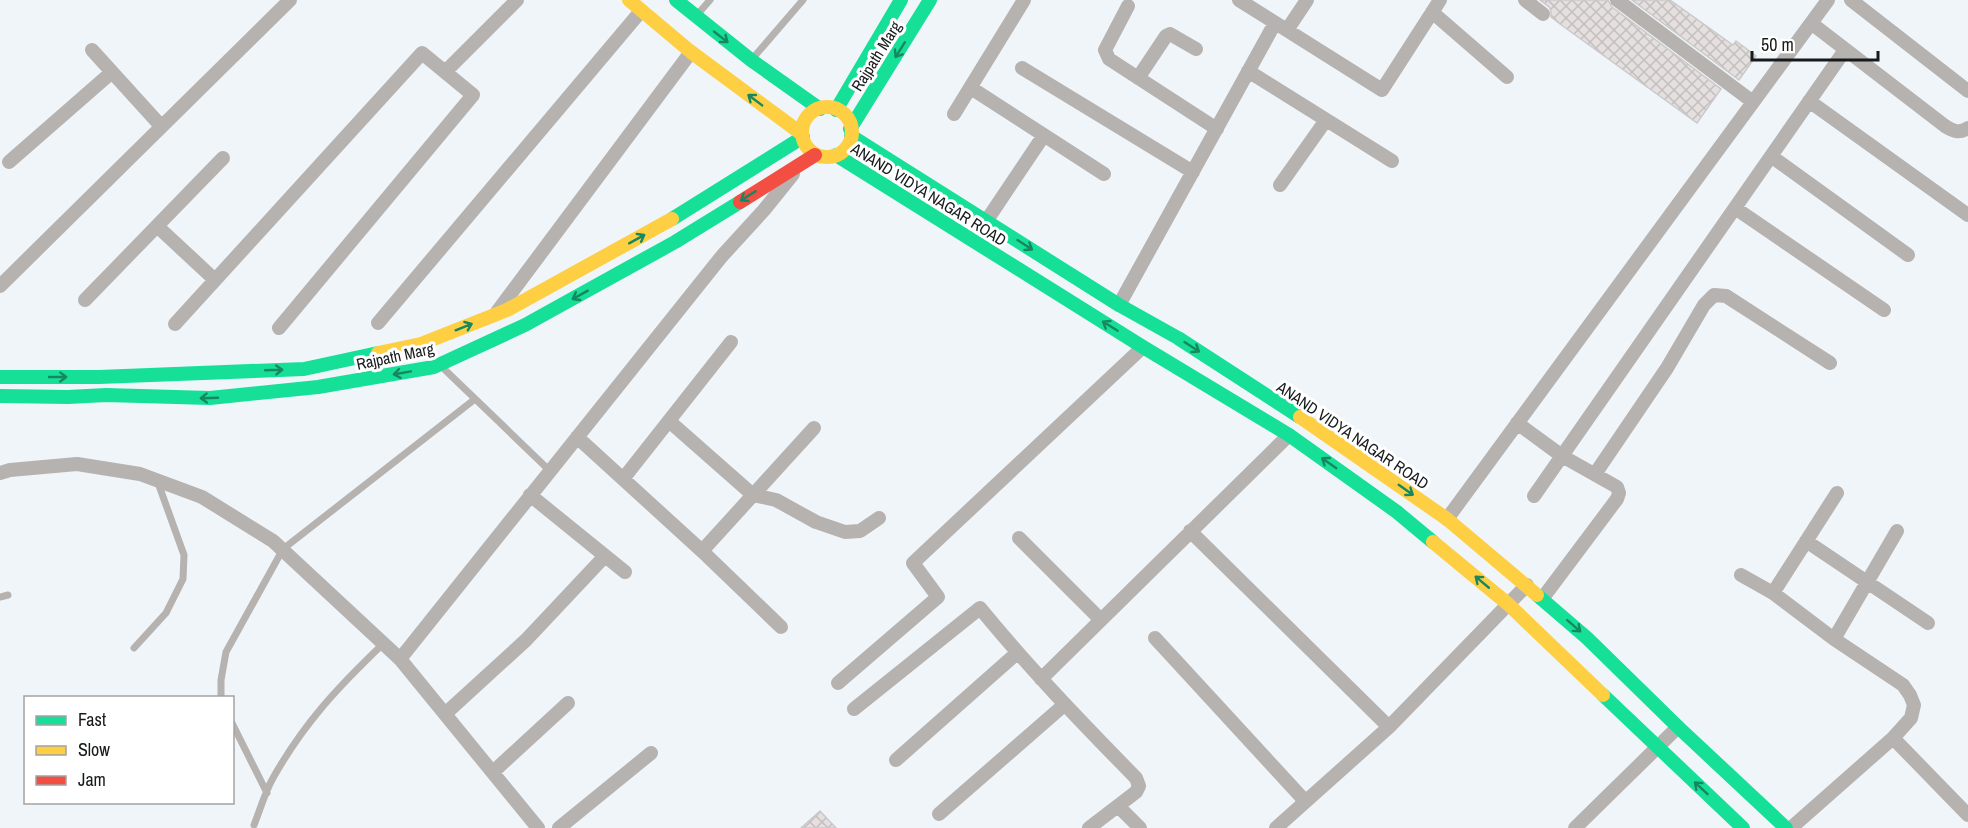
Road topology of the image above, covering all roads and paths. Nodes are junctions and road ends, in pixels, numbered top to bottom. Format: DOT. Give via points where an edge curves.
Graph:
graph roads {
  1 [pos="290,0"];
  2 [pos="517,0"];
  3 [pos="629,0"];
  4 [pos="676,0"];
  5 [pos="710,0"];
  6 [pos="803,0"];
  7 [pos="901,0"];
  8 [pos="930,0"];
  9 [pos="1024,0"];
  10 [pos="1239,0"];
  11 [pos="1307,0"];
  12 [pos="1525,0"];
  13 [pos="1617,0"];
  14 [pos="1828,0"];
  15 [pos="1851,0"];
  16 [pos="1128,6"];
  17 [pos="1436,6"];
  18 [pos="641,11"];
  19 [pos="1543,14"];
  20 [pos="696,17"];
  21 [pos="1811,23"];
  22 [pos="1281,27"];
  23 [pos="1196,49"];
  24 [pos="92,50"];
  25 [pos="1845,50"];
  26 [pos="691,52"];
  27 [pos="751,60"];
  28 [pos="1022,68"];
  29 [pos="112,72"];
  30 [pos="445,72"];
  31 [pos="1248,72"];
  32 [pos="1507,77"];
  33 [pos="1138,78"];
  34 [pos="972,88"];
  35 [pos="1968,91"];
  36 [pos="1809,101"];
  37 [pos="1753,102"];
  38 [pos="820,109"];
  39 [pos="836,110"];
  40 [pos="954,114"];
  41 [pos="1326,120"];
  42 [pos="161,126"];
  43 [pos="1968,128"];
  44 [pos="1217,129"];
  45 [pos="851,133"];
  46 [pos="1044,135"];
  47 [pos="802,136"];
  48 [pos="815,154"];
  49 [pos="836,155"];
  50 [pos="1771,156"];
  51 [pos="223,158"];
  52 [pos="1392,161"];
  53 [pos="9,162"];
  54 [pos="803,162"];
  55 [pos="1193,172"];
  56 [pos="1104,174"];
  57 [pos="1280,185"];
  58 [pos="1735,208"];
  59 [pos="1968,215"];
  60 [pos="987,220"];
  61 [pos="157,226"];
  62 [pos="1908,255"];
  63 [pos="215,280"];
  64 [pos="0,286"];
  65 [pos="86,300"];
  66 [pos="1119,305"];
  67 [pos="1884,310"];
  68 [pos="496,314"];
  69 [pos="378,323"];
  70 [pos="175,324"];
  71 [pos="279,328"];
  72 [pos="731,342"];
  73 [pos="1143,347"];
  74 [pos="1830,363"];
  75 [pos="440,365"];
  76 [pos="0,377"];
  77 [pos="0,396"];
  78 [pos="475,399"];
  79 [pos="669,421"];
  80 [pos="1517,423"];
  81 [pos="814,428"];
  82 [pos="1289,435"];
  83 [pos="577,437"];
  84 [pos="1562,456"];
  85 [pos="550,471"];
  86 [pos="0,472"];
  87 [pos="1595,474"];
  88 [pos="623,479"];
  89 [pos="157,480"];
  90 [pos="1837,493"];
  91 [pos="530,495"];
  92 [pos="753,495"];
  93 [pos="1534,496"];
  94 [pos="879,518"];
  95 [pos="1447,519"];
  96 [pos="1190,531"];
  97 [pos="1897,531"];
  98 [pos="1019,537"];
  99 [pos="1806,542"];
  100 [pos="283,549"];
  101 [pos="702,551"];
  102 [pos="605,556"];
  103 [pos="626,572"];
  104 [pos="1741,575"];
  105 [pos="1867,582"];
  106 [pos="1527,585"];
  107 [pos="1773,593"];
  108 [pos="8,595"];
  109 [pos="0,597"];
  110 [pos="1542,599"];
  111 [pos="1508,604"];
  112 [pos="1101,620"];
  113 [pos="1928,623"];
  114 [pos="781,627"];
  115 [pos="1155,638"];
  116 [pos="1834,639"];
  117 [pos="383,644"];
  118 [pos="134,648"];
  119 [pos="1017,653"];
  120 [pos="400,659"];
  121 [pos="1041,679"];
  122 [pos="838,683"];
  123 [pos="221,696"];
  124 [pos="568,703"];
  125 [pos="1064,705"];
  126 [pos="854,709"];
  127 [pos="445,714"];
  128 [pos="234,727"];
  129 [pos="1389,727"];
  130 [pos="1678,727"];
  131 [pos="1893,738"];
  132 [pos="1658,748"];
  133 [pos="651,753"];
  134 [pos="897,760"];
  135 [pos="493,772"];
  136 [pos="267,793"];
  137 [pos="1305,801"];
  138 [pos="1118,806"];
  139 [pos="939,814"];
  140 [pos="1968,815"];
  141 [pos="254,825"];
  142 [pos="538,828"];
  143 [pos="559,828"];
  144 [pos="1089,828"];
  145 [pos="1140,828"];
  146 [pos="1276,828"];
  147 [pos="1575,828"];
  148 [pos="1743,828"];
  149 [pos="1786,828"];
  150 [pos="1791,828"];
  1 -- 42 [label="street"];
  2 -- 30 [label="street"];
  3 -- 18 [label="main road"];
  4 -- 20 [label="main road"];
  5 -- 20 [label="lane"];
  6 -- 27 [label="lane"];
  7 -- 39 [label="main road, Rajpath Marg"];
  8 -- 45 [label="main road, Rajpath Marg, one-way"];
  9 -- 34 [label="street"];
  10 -- 22 [label="street"];
  11 -- 22 [label="street"];
  12 -- 19 [label="street"];
  13 -- 37 [label="street"];
  14 -- 21 [label="street"];
  15 -- 35 [label="street"];
  16 -- 33 [label="street" via="1105,50 1109,59"];
  17 -- 22 [label="street" via="1382,90"];
  17 -- 32 [label="street"];
  18 -- 26 [label="main road"];
  18 -- 69 [label="street"];
  20 -- 27 [label="main road, one-way"];
  21 -- 25 [label="street"];
  21 -- 37 [label="street"];
  22 -- 31 [label="street"];
  23 -- 33 [label="street" via="1170,34"];
  24 -- 29 [label="street"];
  25 -- 36 [label="street"];
  25 -- 43 [label="street" via="1945,126 1955,132"];
  47 -- 26 [label="main road, one-way"];
  26 -- 68 [label="street"];
  27 -- 38 [label="main road"];
  28 -- 55 [label="street"];
  29 -- 42 [label="street"];
  29 -- 53 [label="street"];
  30 -- 63 [label="street" via="422,53"];
  30 -- 71 [label="street" via="473,95"];
  31 -- 41 [label="street"];
  31 -- 44 [label="street"];
  33 -- 44 [label="street"];
  34 -- 40 [label="street"];
  34 -- 46 [label="street"];
  36 -- 50 [label="street"];
  36 -- 59 [label="street"];
  37 -- 80 [label="street"];
  38 -- 39 [label="main road"];
  38 -- 47 [label="main road" via="806,119"];
  39 -- 45 [label="main road" via="849,122"];
  41 -- 52 [label="street"];
  41 -- 57 [label="street"];
  42 -- 64 [label="street"];
  44 -- 55 [label="street"];
  45 -- 49 [label="main road" via="846,149"];
  45 -- 60 [label="main road, ANAND VIDYA NAGAR ROAD"];
  46 -- 56 [label="street"];
  46 -- 60 [label="street"];
  47 -- 48 [label="main road"];
  68 -- 47 [label="main road, Rajpath Marg, one-way" via="687,211"];
  48 -- 49 [label="main road"];
  48 -- 54 [label="main road, Rajpath Marg"];
  73 -- 49 [label="main road, ANAND VIDYA NAGAR ROAD, one-way"];
  50 -- 58 [label="street"];
  50 -- 62 [label="street"];
  51 -- 61 [label="street"];
  54 -- 75 [label="main road, Rajpath Marg, one-way" via="675,242 525,325"];
  54 -- 83 [label="street"];
  55 -- 66 [label="street"];
  58 -- 67 [label="street"];
  58 -- 84 [label="street"];
  60 -- 66 [label="main road, ANAND VIDYA NAGAR ROAD, one-way"];
  61 -- 63 [label="street"];
  61 -- 65 [label="street"];
  63 -- 70 [label="street"];
  66 -- 95 [label="main road, ANAND VIDYA NAGAR ROAD, one-way" via="1296,415"];
  76 -- 68 [label="main road, Rajpath Marg, one-way" via="304,369 421,344"];
  72 -- 79 [label="street"];
  73 -- 82 [label="main road, ANAND VIDYA NAGAR ROAD"];
  73 -- 122 [label="street" via="913,563 938,597"];
  74 -- 87 [label="street" via="1726,296 1714,295"];
  75 -- 77 [label="main road, Rajpath Marg, one-way" via="318,387 210,398"];
  75 -- 78 [label="lane"];
  78 -- 85 [label="lane"];
  78 -- 100 [label="lane"];
  79 -- 88 [label="street"];
  79 -- 92 [label="street"];
  80 -- 84 [label="street"];
  80 -- 95 [label="street"];
  81 -- 92 [label="street"];
  82 -- 96 [label="street"];
  111 -- 82 [label="main road, ANAND VIDYA NAGAR ROAD, one-way" via="1397,512"];
  83 -- 85 [label="street"];
  83 -- 88 [label="street"];
  84 -- 87 [label="street"];
  84 -- 93 [label="street"];
  85 -- 91 [label="street"];
  86 -- 89 [label="street" via="77,464"];
  87 -- 110 [label="street" via="1617,487 1617,499"];
  88 -- 101 [label="street"];
  89 -- 100 [label="street" via="202,497"];
  89 -- 118 [label="lane" via="184,555 183,579 166,613"];
  90 -- 99 [label="street"];
  91 -- 102 [label="street"];
  91 -- 120 [label="street"];
  92 -- 94 [label="street" via="776,500 816,522 845,532 860,531"];
  92 -- 101 [label="street"];
  95 -- 106 [label="main road, ANAND VIDYA NAGAR ROAD"];
  96 -- 112 [label="street"];
  96 -- 129 [label="street"];
  97 -- 105 [label="street"];
  98 -- 112 [label="street"];
  99 -- 105 [label="street"];
  99 -- 107 [label="street"];
  100 -- 117 [label="street"];
  100 -- 123 [label="lane" via="226,652"];
  101 -- 114 [label="street"];
  102 -- 103 [label="street"];
  102 -- 127 [label="street" via="526,640"];
  104 -- 107 [label="street"];
  105 -- 113 [label="street"];
  105 -- 116 [label="street"];
  106 -- 110 [label="main road, ANAND VIDYA NAGAR ROAD"];
  106 -- 111 [label="street"];
  107 -- 116 [label="street"];
  108 -- 109 [label="lane"];
  110 -- 130 [label="main road, ANAND VIDYA NAGAR ROAD, one-way"];
  111 -- 129 [label="street"];
  111 -- 132 [label="main road, ANAND VIDYA NAGAR ROAD"];
  112 -- 121 [label="street"];
  115 -- 137 [label="street"];
  116 -- 131 [label="street" via="1903,685 1910,695 1914,705 1911,718"];
  117 -- 120 [label="street"];
  117 -- 136 [label="lane" via="311,718"];
  119 -- 121 [label="street"];
  119 -- 126 [label="street" via="980,608"];
  119 -- 134 [label="street"];
  120 -- 127 [label="street"];
  121 -- 125 [label="street"];
  124 -- 135 [label="street"];
  125 -- 138 [label="street" via="1136,778 1136,792"];
  125 -- 139 [label="street"];
  127 -- 135 [label="street"];
  128 -- 136 [label="lane"];
  129 -- 137 [label="street"];
  130 -- 132 [label="street"];
  130 -- 149 [label="main road, ANAND VIDYA NAGAR ROAD"];
  131 -- 140 [label="street"];
  131 -- 150 [label="street"];
  132 -- 147 [label="street"];
  148 -- 132 [label="main road, ANAND VIDYA NAGAR ROAD, one-way"];
  133 -- 143 [label="street"];
  135 -- 142 [label="street"];
  136 -- 141 [label="lane"];
  137 -- 146 [label="street"];
  138 -- 144 [label="street"];
  138 -- 145 [label="street"];
}
